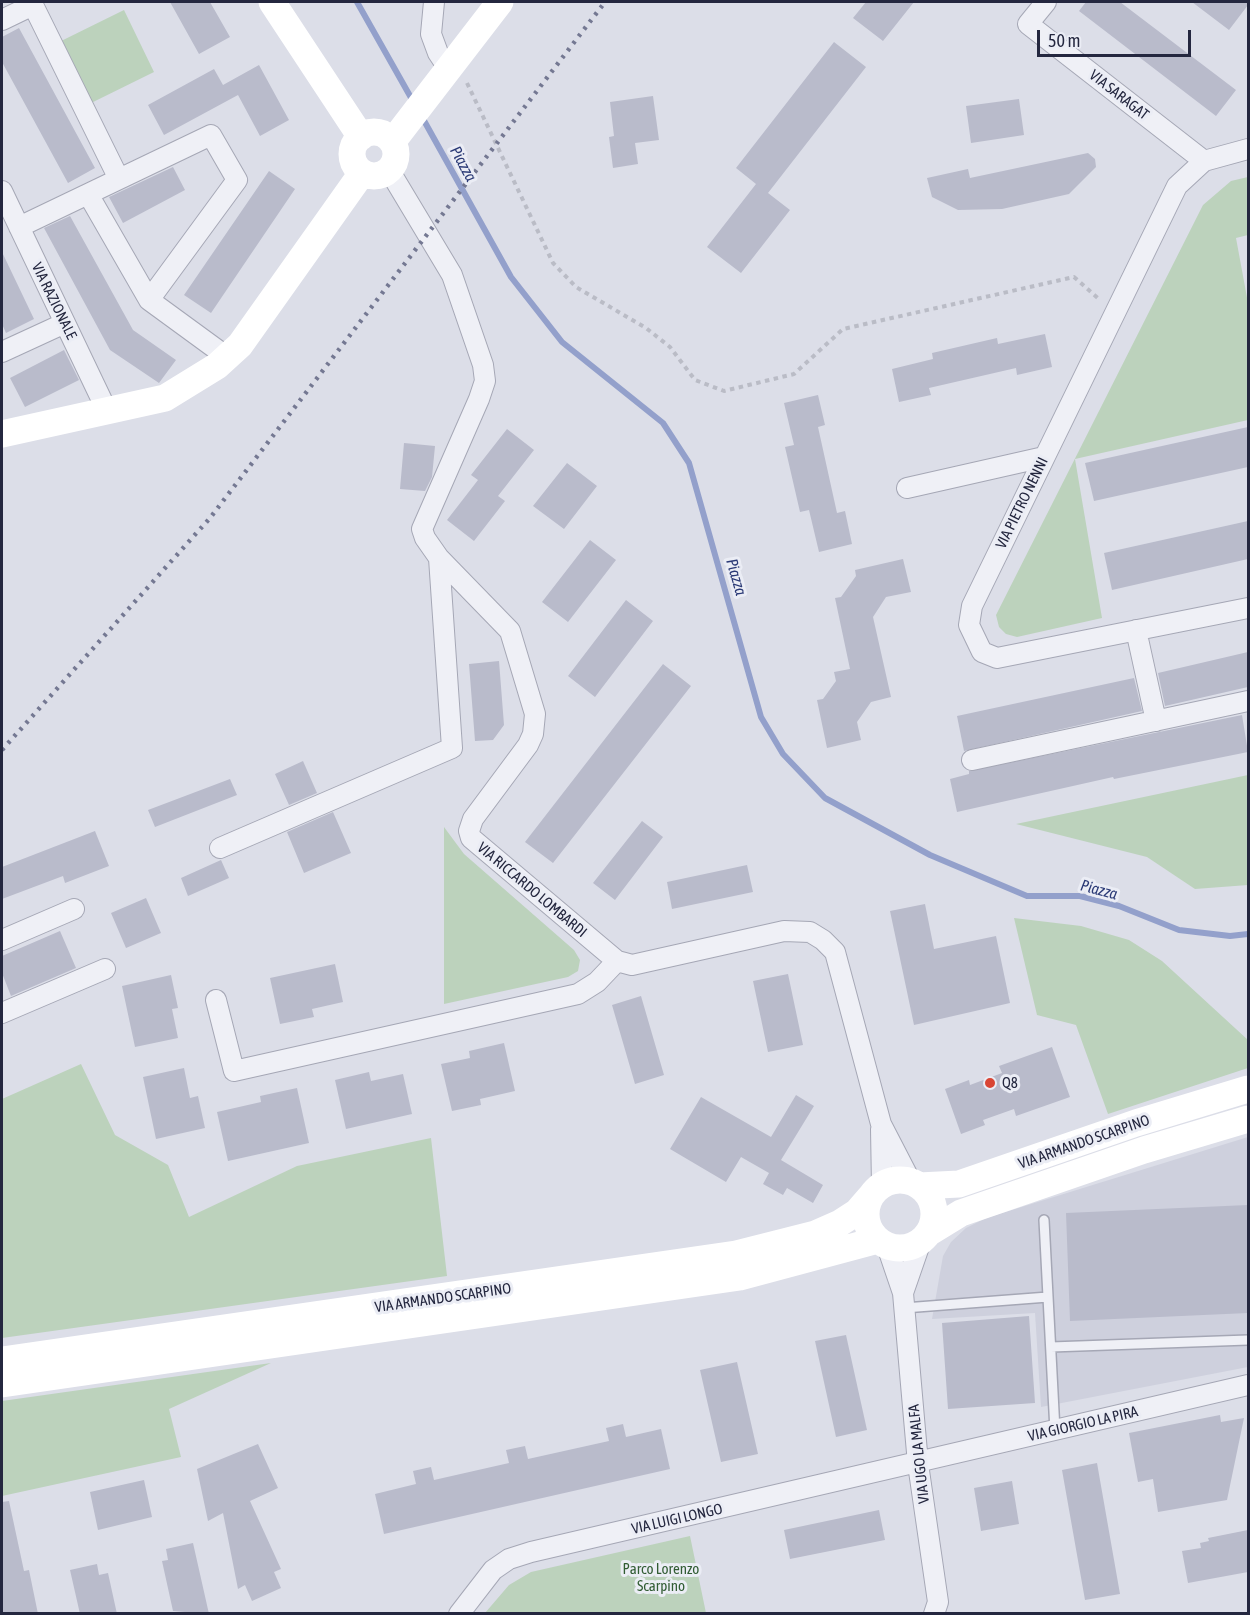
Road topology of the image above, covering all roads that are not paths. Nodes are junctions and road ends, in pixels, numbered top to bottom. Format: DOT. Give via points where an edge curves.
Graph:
graph roads {
  1 [pos="272,2"];
  2 [pos="434,2"];
  3 [pos="500,2"];
  4 [pos="1046,2"];
  5 [pos="2,20"];
  6 [pos="446,72"];
  7 [pos="399,133"];
  8 [pos="360,137"];
  9 [pos="1248,149"];
  10 [pos="1204,161"];
  11 [pos="389,170"];
  12 [pos="362,173"];
  13 [pos="119,179"];
  14 [pos="2,191"];
  15 [pos="88,194"];
  16 [pos="19,228"];
  17 [pos="149,300"];
  18 [pos="65,323"];
  19 [pos="2,352"];
  20 [pos="227,357"];
  21 [pos="107,411"];
  22 [pos="2,434"];
  23 [pos="1044,457"];
  24 [pos="907,488"];
  25 [pos="439,558"];
  26 [pos="1248,608"];
  27 [pos="1136,630"];
  28 [pos="1248,701"];
  29 [pos="1156,721"];
  30 [pos="972,760"];
  31 [pos="220,848"];
  32 [pos="74,909"];
  33 [pos="2,940"];
  34 [pos="617,961"];
  35 [pos="105,969"];
  36 [pos="216,1000"];
  37 [pos="2,1013"];
  38 [pos="1248,1089"];
  39 [pos="1248,1119"];
  40 [pos="881,1124"];
  41 [pos="915,1184"];
  42 [pos="876,1192"];
  43 [pos="1044,1220"];
  44 [pos="925,1237"];
  45 [pos="882,1243"];
  46 [pos="1048,1297"];
  47 [pos="904,1300"];
  48 [pos="1248,1340"];
  49 [pos="1051,1347"];
  50 [pos="2,1360"];
  51 [pos="2,1384"];
  52 [pos="1248,1385"];
  53 [pos="1055,1431"];
  54 [pos="918,1464"];
  55 [pos="459,1614"];
  56 [pos="934,1614"];
  1 -- 8 [label="street"];
  2 -- 6 [label="street" via="431,34"];
  3 -- 6 [label="street"];
  4 -- 10 [label="street, VIA SARAGAT" via="1028,24"];
  5 -- 13 [label="street" via="33,5"];
  6 -- 7 [label="street"];
  7 -- 8 [label="street" via="367,133"];
  7 -- 11 [label="street" via="397,153"];
  8 -- 12 [label="street" via="352,155"];
  9 -- 10 [label="street, VIA PIETRO NENNI"];
  10 -- 23 [label="street, VIA PIETRO NENNI" via="1177,186"];
  11 -- 12 [label="street" via="376,176"];
  11 -- 25 [label="street, VIA RICCARDO LOMBARDI" via="452,276 483,365 480,399 422,529"];
  12 -- 20 [label="street" via="240,345"];
  13 -- 15 [label="street"];
  13 -- 17 [label="street" via="211,135 237,180"];
  14 -- 16 [label="street, VIA RAZIONALE"];
  15 -- 16 [label="street"];
  15 -- 17 [label="street"];
  16 -- 18 [label="street, VIA RAZIONALE"];
  17 -- 20 [label="street"];
  18 -- 19 [label="street"];
  18 -- 21 [label="street, VIA RAZIONALE"];
  20 -- 21 [label="street" via="165,398"];
  21 -- 22 [label="street"];
  23 -- 24 [label="street"];
  23 -- 27 [label="street, VIA PIETRO NENNI" via="972,606 969,625 974,640 982,652 997,658"];
  25 -- 31 [label="street" via="452,748"];
  25 -- 34 [label="street, VIA RICCARDO LOMBARDI" via="510,631 535,714 528,745 473,819 471,838"];
  26 -- 27 [label="street, VIA PIETRO NENNI"];
  27 -- 29 [label="street"];
  28 -- 29 [label="street"];
  29 -- 30 [label="street"];
  32 -- 33 [label="street"];
  34 -- 36 [label="street" via="597,982 578,994 234,1071"];
  34 -- 40 [label="street" via="632,965 784,931 810,932 823,940 835,952"];
  35 -- 37 [label="street"];
  38 -- 41 [label="street, VIA ARMANDO SCARPINO" via="959,1184"];
  39 -- 44 [label="street, VIA ARMANDO SCARPINO" via="961,1213"];
  40 -- 41 [label="street"];
  40 -- 42 [label="street"];
  41 -- 42 [label="street" via="888,1182"];
  41 -- 44 [label="street" via="933,1203 934,1222"];
  42 -- 45 [label="street" via="866,1216"];
  42 -- 50 [label="street, VIA ARMANDO SCARPINO" via="840,1223 815,1234 736,1254"];
  43 -- 46 [label="lane"];
  44 -- 45 [label="street" via="910,1247"];
  44 -- 47 [label="street, VIA UGO LA MALFA"];
  45 -- 47 [label="street, VIA UGO LA MALFA"];
  45 -- 51 [label="street, VIA ARMANDO SCARPINO" via="740,1277"];
  46 -- 47 [label="lane"];
  46 -- 49 [label="lane"];
  47 -- 54 [label="street, VIA UGO LA MALFA"];
  48 -- 49 [label="lane"];
  49 -- 53 [label="lane"];
  52 -- 53 [label="street, VIA GIORGIO LA PIRA"];
  53 -- 54 [label="street, VIA GIORGIO LA PIRA"];
  54 -- 55 [label="street, VIA LUIGI LONGO" via="520,1556 493,1570"];
  54 -- 56 [label="street, VIA UGO LA MALFA" via="938,1602"];
}
